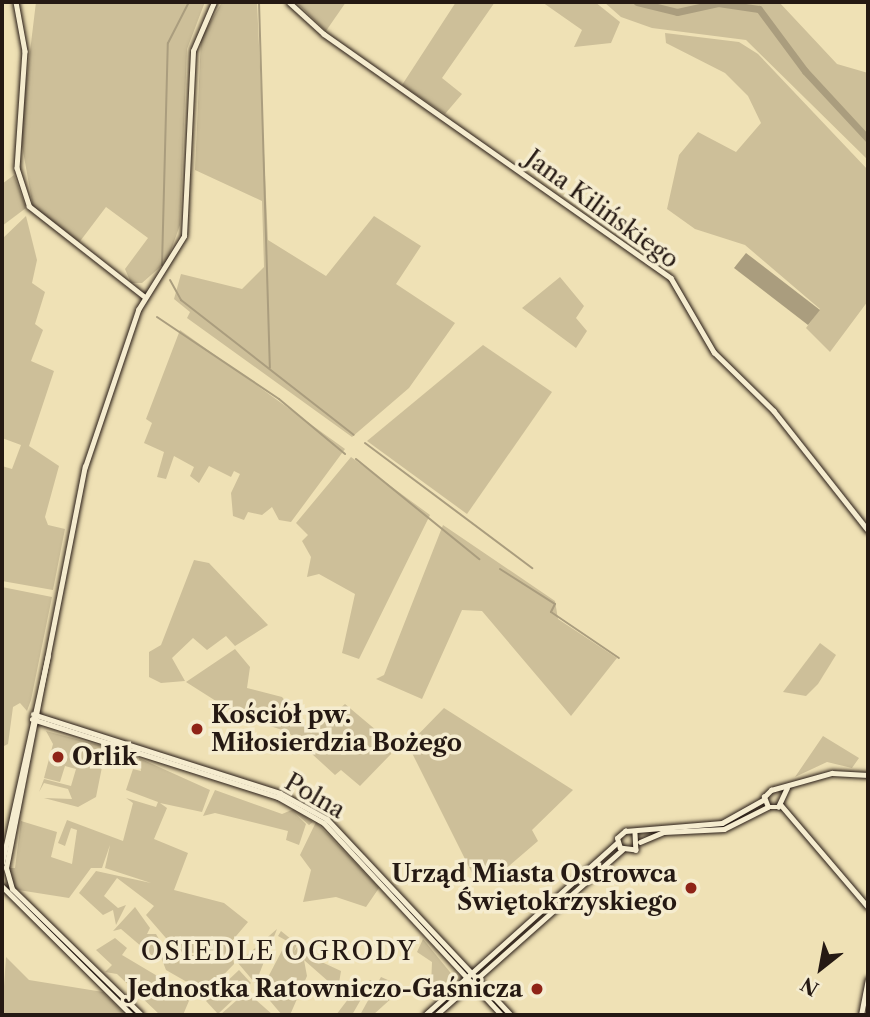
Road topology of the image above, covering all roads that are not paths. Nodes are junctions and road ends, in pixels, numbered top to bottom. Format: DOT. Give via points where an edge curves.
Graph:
graph roads {
  1 [pos="16,2"];
  2 [pos="214,2"];
  3 [pos="289,2"];
  4 [pos="145,298"];
  5 [pos="868,530"];
  6 [pos="35,717"];
  7 [pos="45,723"];
  8 [pos="35,731"];
  9 [pos="26,764"];
  10 [pos="868,775"];
  11 [pos="20,787"];
  12 [pos="788,787"];
  13 [pos="776,790"];
  14 [pos="782,798"];
  15 [pos="763,800"];
  16 [pos="778,806"];
  17 [pos="768,807"];
  18 [pos="635,833"];
  19 [pos="639,842"];
  20 [pos="617,843"];
  21 [pos="622,850"];
  22 [pos="2,863"];
  23 [pos="4,884"];
  24 [pos="868,907"];
  25 [pos="463,968"];
  26 [pos="477,969"];
  27 [pos="470,975"];
  28 [pos="465,980"];
  29 [pos="475,980"];
  30 [pos="868,980"];
  31 [pos="104,985"];
  32 [pos="471,985"];
  33 [pos="132,1015"];
  34 [pos="141,1015"];
  35 [pos="425,1015"];
  36 [pos="436,1015"];
  37 [pos="502,1015"];
  38 [pos="510,1015"];
  39 [pos="861,1015"];
  1 -- 4 [label="street" via="26,51 16,155 29,206"];
  2 -- 4 [label="street" via="193,51 184,236"];
  3 -- 5 [label="street, Jana Kilińskiego" via="324,34 671,278 715,352 771,408"];
  4 -- 6 [label="street" via="85,467"];
  6 -- 7 [label="street, Polna"];
  6 -- 8 [label="street"];
  6 -- 9 [label="street"];
  6 -- 25 [label="street, Polna" via="304,805 349,838"];
  7 -- 8 [label="street"];
  7 -- 28 [label="street, Polna" via="278,797 324,823"];
  8 -- 9 [label="street"];
  9 -- 11 [label="street"];
  10 -- 12 [label="street" via="832,773"];
  11 -- 22 [label="street"];
  11 -- 23 [label="street"];
  12 -- 13 [label="street"];
  12 -- 14 [label="street"];
  13 -- 14 [label="street"];
  13 -- 15 [label="street"];
  14 -- 16 [label="street"];
  15 -- 17 [label="street"];
  15 -- 18 [label="street" via="722,823"];
  16 -- 17 [label="street"];
  16 -- 24 [label="street"];
  17 -- 19 [label="street" via="723,828 664,832"];
  18 -- 19 [label="street"];
  18 -- 20 [label="street" via="622,832"];
  19 -- 21 [label="street" via="632,852"];
  20 -- 21 [label="street"];
  20 -- 26 [label="street"];
  21 -- 29 [label="street"];
  23 -- 31 [label="street"];
  25 -- 26 [label="street"];
  25 -- 27 [label="street, Polna"];
  26 -- 27 [label="street"];
  27 -- 28 [label="street"];
  27 -- 29 [label="street, Polna"];
  28 -- 32 [label="street, Polna"];
  28 -- 35 [label="street"];
  29 -- 32 [label="street"];
  29 -- 38 [label="street, Polna"];
  30 -- 39 [label="street"];
  31 -- 33 [label="street"];
  31 -- 34 [label="street"];
  32 -- 36 [label="street"];
  32 -- 37 [label="street, Polna"];
}
